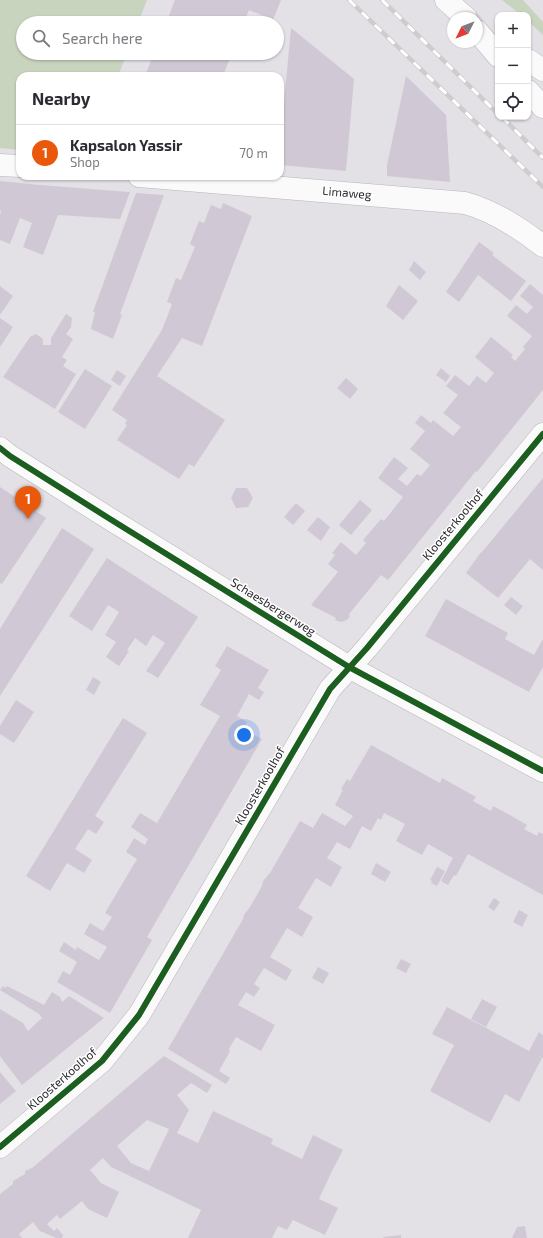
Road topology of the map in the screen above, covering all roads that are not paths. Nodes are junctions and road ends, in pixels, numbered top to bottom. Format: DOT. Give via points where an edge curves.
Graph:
graph roads {
  1 [pos="446,0"];
  2 [pos="459,12"];
  3 [pos="483,29"];
  4 [pos="483,38"];
  5 [pos="495,38"];
  6 [pos="495,52"];
  7 [pos="531,62"];
  8 [pos="543,70"];
  9 [pos="531,94"];
  10 [pos="543,107"];
  11 [pos="0,164"];
  12 [pos="16,166"];
  13 [pos="187,180"];
  14 [pos="543,246"];
  15 [pos="543,434"];
  16 [pos="0,448"];
  17 [pos="349,666"];
  18 [pos="543,771"];
  19 [pos="0,1147"];
  1 -- 2 [label="street"];
  3 -- 5 [label="street"];
  4 -- 6 [label="street"];
  7 -- 8 [label="street"];
  9 -- 10 [label="street"];
  11 -- 12 [label="street"];
  13 -- 14 [label="street, Limaweg" via="465,203 514,225"];
  15 -- 17 [label="street, Kloosterkoolhof" via="372,642"];
  16 -- 17 [label="street, Schaesbergerweg"];
  17 -- 18 [label="street, Schaesbergerweg"];
  17 -- 19 [label="street, Kloosterkoolhof" via="330,689 139,1015 102,1061"];
}
